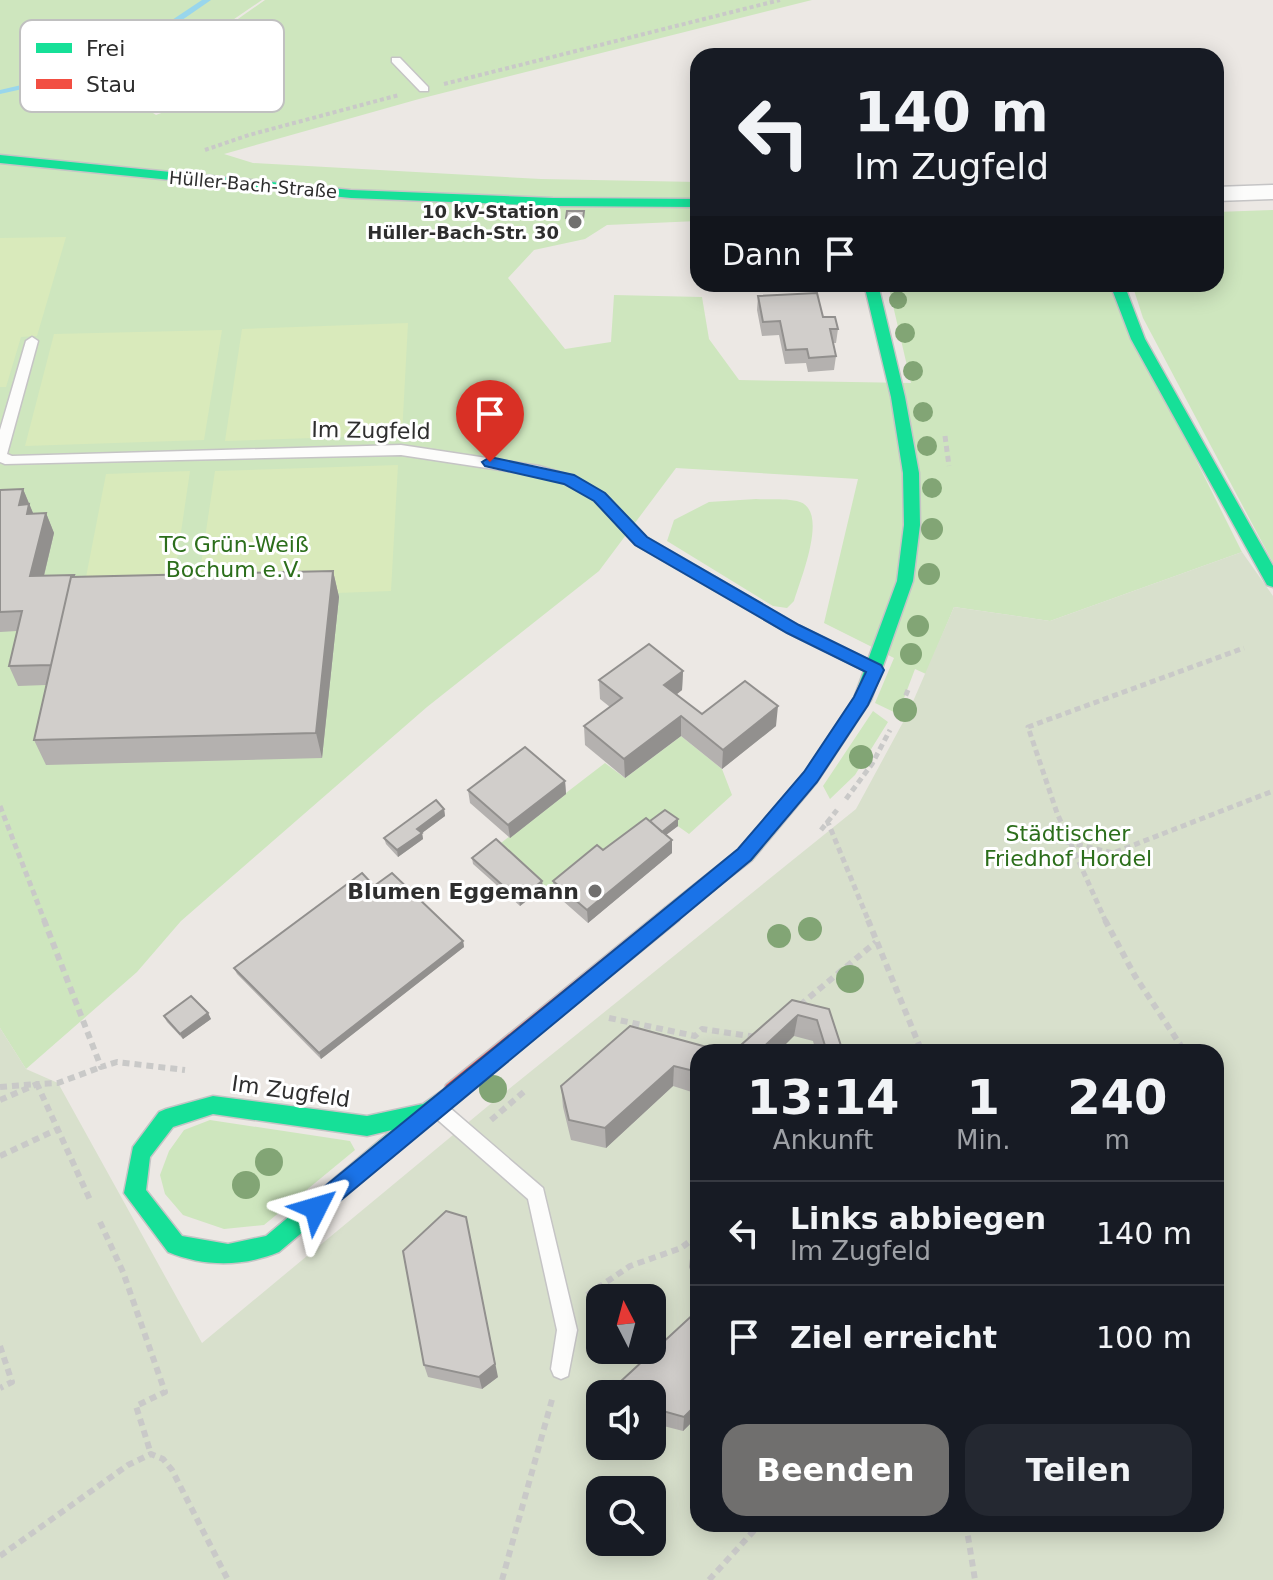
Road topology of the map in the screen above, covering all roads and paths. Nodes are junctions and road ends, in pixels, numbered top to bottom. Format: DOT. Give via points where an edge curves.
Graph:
graph roads {
  1 [pos="780,0"];
  2 [pos="396,60"];
  3 [pos="424,89"];
  4 [pos="201,152"];
  5 [pos="0,159"];
  6 [pos="1273,192"];
  7 [pos="1224,194"];
  8 [pos="690,203"];
  9 [pos="873,292"];
  10 [pos="1120,292"];
  11 [pos="32,341"];
  12 [pos="0,455"];
  13 [pos="1273,581"];
  14 [pos="1244,648"];
  15 [pos="875,670"];
  16 [pos="811,777"];
  17 [pos="1273,791"];
  18 [pos="0,806"];
  19 [pos="1067,842"];
  20 [pos="876,942"];
  21 [pos="795,1009"];
  22 [pos="609,1018"];
  23 [pos="760,1038"];
  24 [pos="919,1044"];
  25 [pos="1180,1044"];
  26 [pos="101,1067"];
  27 [pos="192,1071"];
  28 [pos="37,1084"];
  29 [pos="0,1087"];
  30 [pos="0,1100"];
  31 [pos="431,1110"];
  32 [pos="58,1129"];
  33 [pos="0,1156"];
  34 [pos="690,1241"];
  35 [pos="563,1311"];
  36 [pos="0,1346"];
  37 [pos="561,1369"];
  38 [pos="0,1388"];
  39 [pos="151,1454"];
  40 [pos="753,1532"];
  41 [pos="967,1532"];
  42 [pos="0,1556"];
  43 [pos="228,1580"];
  44 [pos="502,1580"];
  45 [pos="709,1580"];
  46 [pos="975,1580"];
  1 -- 3 [label="path"];
  2 -- 3 [label="lane"];
  3 -- 4 [label="path"];
  5 -- 8 [label="street, Hüller-Bach-Straße" via="351,194"];
  6 -- 7 [label="street"];
  9 -- 15 [label="street, Im Zugfeld" via="911,473 912,525 905,581"];
  10 -- 13 [label="street" via="1138,339"];
  11 -- 12 [label="lane, Im Zugfeld"];
  12 -- 15 [label="lane, Im Zugfeld" via="10,461 401,450 539,471 568,479 600,497 641,541"];
  14 -- 19 [label="path" via="1028,727"];
  15 -- 16 [label="street, Im Zugfeld" via="862,700"];
  16 -- 20 [label="path"];
  16 -- 31 [label="street, Im Zugfeld" via="745,855"];
  17 -- 19 [label="path" via="1113,853"];
  18 -- 26 [label="path"];
  19 -- 25 [label="path" via="1129,964"];
  20 -- 21 [label="path"];
  20 -- 24 [label="path"];
  22 -- 23 [label="path" via="695,1036 702,1029"];
  26 -- 27 [label="path" via="117,1062"];
  26 -- 28 [label="path" via="58,1083"];
  28 -- 29 [label="path"];
  28 -- 30 [label="path"];
  28 -- 32 [label="path"];
  31 -- 31 [label="street, Im Zugfeld" via="367,1126 213,1105 166,1119 140,1154 135,1193 176,1245 228,1255 271,1245"];
  31 -- 35 [label="lane" via="536,1194"];
  32 -- 33 [label="path"];
  32 -- 39 [label="path" via="123,1272 165,1392 136,1406"];
  34 -- 35 [label="path" via="630,1266"];
  35 -- 37 [label="lane" via="567,1330"];
  36 -- 38 [label="path" via="12,1382"];
  37 -- 44 [label="path"];
  39 -- 42 [label="path"];
  39 -- 43 [label="path" via="172,1470"];
  40 -- 45 [label="path"];
  41 -- 46 [label="path"];
}
